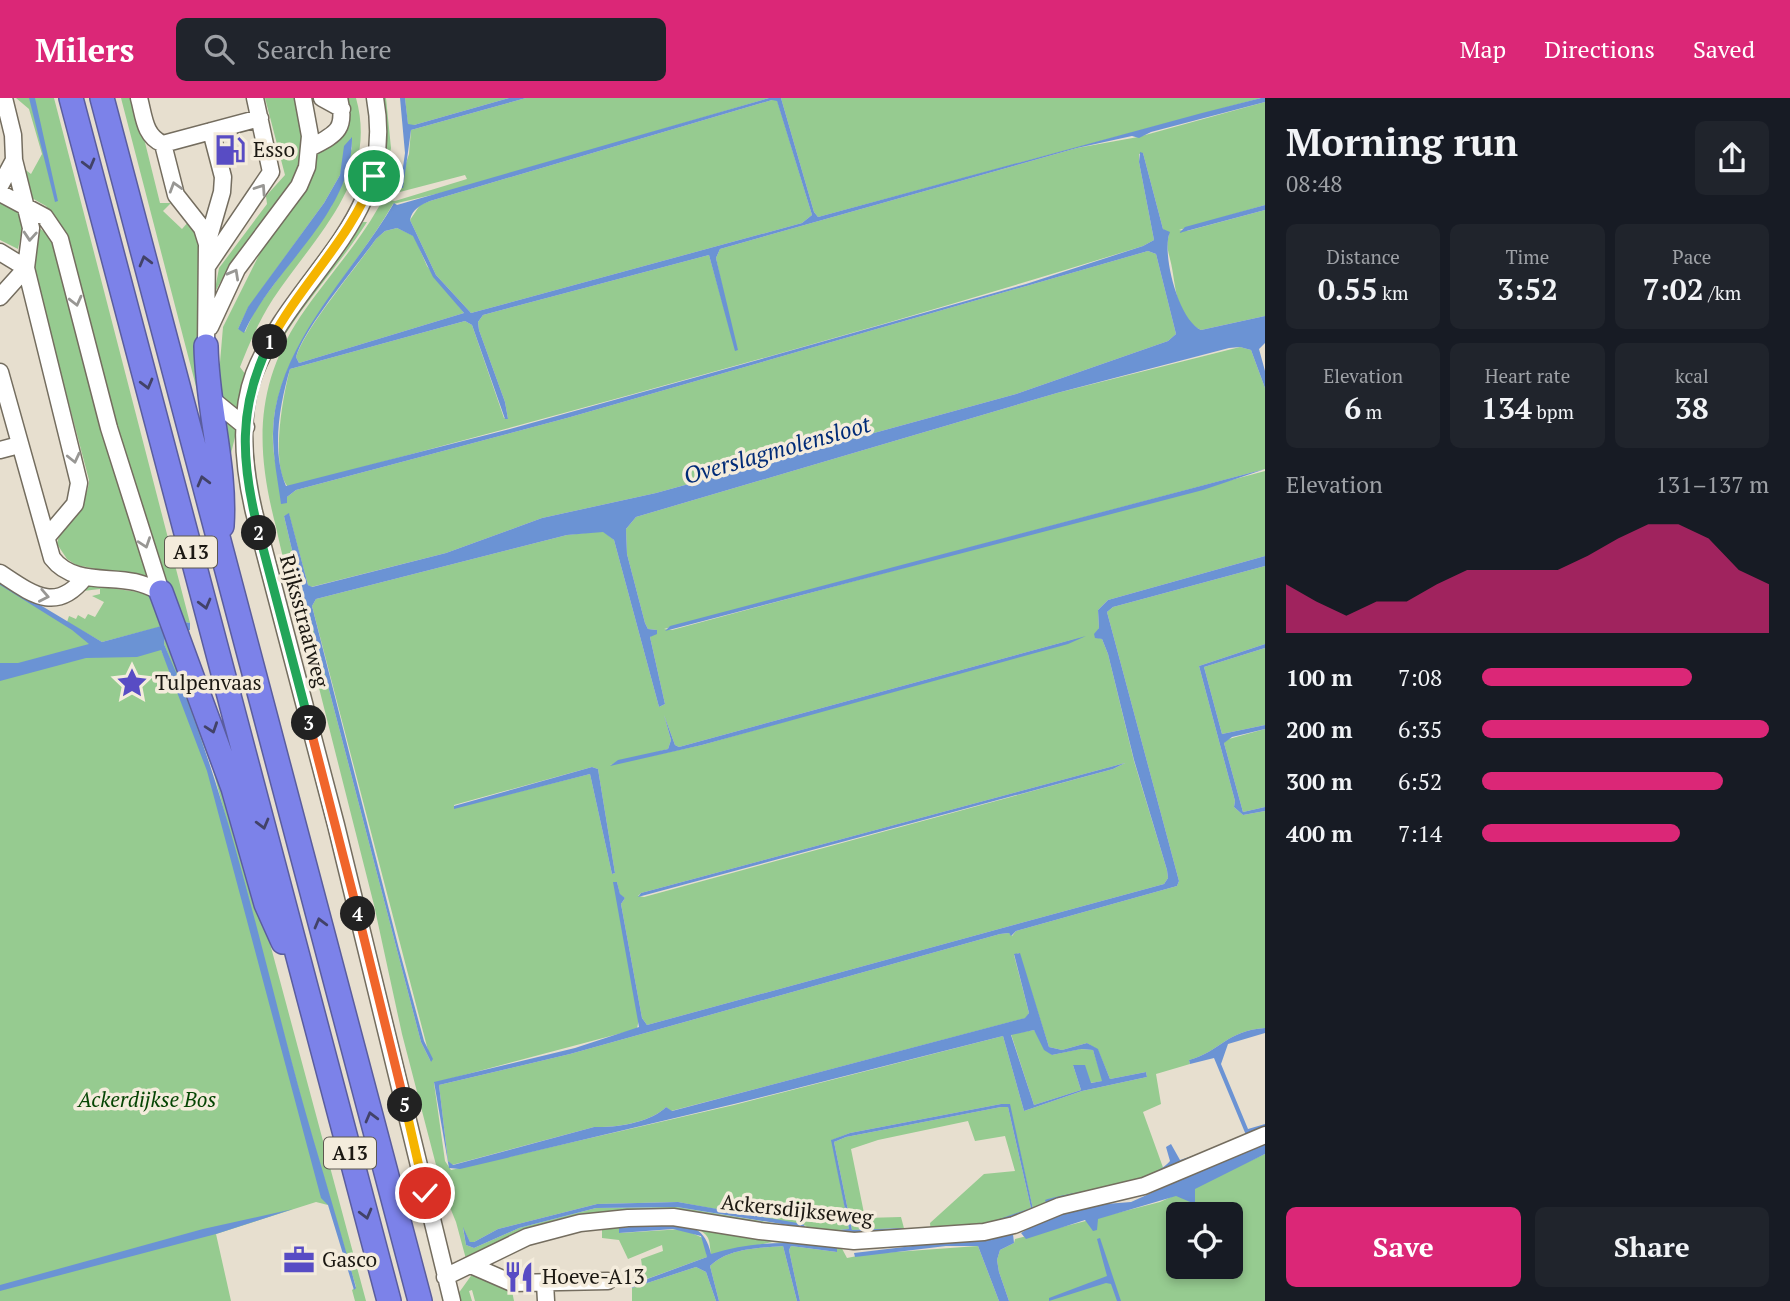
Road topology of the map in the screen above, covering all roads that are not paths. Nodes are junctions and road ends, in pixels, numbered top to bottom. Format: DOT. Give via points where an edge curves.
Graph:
graph roads {
  1 [pos="71,98"];
  2 [pos="102,98"];
  3 [pos="139,98"];
  4 [pos="255,98"];
  5 [pos="303,98"];
  6 [pos="322,98"];
  7 [pos="375,98"];
  8 [pos="340,104"];
  9 [pos="4,107"];
  10 [pos="260,118"];
  11 [pos="211,131"];
  12 [pos="163,144"];
  13 [pos="310,148"];
  14 [pos="7,163"];
  15 [pos="0,186"];
  16 [pos="0,193"];
  17 [pos="28,208"];
  18 [pos="207,244"];
  19 [pos="0,252"];
  20 [pos="208,265"];
  21 [pos="26,268"];
  22 [pos="0,297"];
  23 [pos="206,341"];
  24 [pos="0,372"];
  25 [pos="208,396"];
  26 [pos="246,427"];
  27 [pos="19,445"];
  28 [pos="0,450"];
  29 [pos="47,537"];
  30 [pos="220,547"];
  31 [pos="0,573"];
  32 [pos="85,577"];
  33 [pos="161,592"];
  34 [pos="311,1006"];
  35 [pos="1265,1135"];
  36 [pos="473,1266"];
  37 [pos="445,1277"];
  38 [pos="608,1281"];
  39 [pos="545,1283"];
  40 [pos="389,1301"];
  41 [pos="420,1301"];
  42 [pos="452,1301"];
  43 [pos="546,1301"];
  1 -- 34 [label="highway, A13, one-way"];
  30 -- 2 [label="highway, A13, one-way"];
  3 -- 12 [label="street, A13" via="148,132"];
  4 -- 10 [label="street"];
  5 -- 13 [label="street, A13"];
  6 -- 8 [label="street"];
  7 -- 26 [label="street, Rijksstraatweg" via="379,153 369,192 347,232 288,310 269,344 253,376"];
  8 -- 13 [label="street" via="340,128"];
  9 -- 14 [label="street"];
  10 -- 11 [label="street"];
  20 -- 10 [label="street, one-way" via="271,172"];
  11 -- 12 [label="street"];
  11 -- 18 [label="street, A13" via="223,177"];
  18 -- 12 [label="street, A13, one-way" via="202,228 176,195"];
  23 -- 13 [label="street, A13, one-way" via="236,269 299,186"];
  14 -- 15 [label="street"];
  14 -- 17 [label="street"];
  16 -- 17 [label="street, A13"];
  17 -- 21 [label="street, one-way" via="31,228"];
  17 -- 33 [label="street, A13, one-way" via="45,218 61,239 108,428"];
  18 -- 20 [label="street, A13"];
  19 -- 21 [label="street"];
  20 -- 23 [label="street, A13"];
  21 -- 22 [label="street"];
  21 -- 29 [label="street, one-way" via="79,483 75,504"];
  23 -- 25 [label="highway, A13"];
  24 -- 27 [label="street, A13"];
  25 -- 26 [label="street"];
  25 -- 30 [label="highway, A13" via="224,494"];
  26 -- 37 [label="street, Rijksstraatweg" via="247,482"];
  27 -- 28 [label="street"];
  27 -- 29 [label="street, A13"];
  29 -- 32 [label="street, A13" via="52,558 60,567"];
  41 -- 30 [label="highway, A13, one-way"];
  31 -- 32 [label="street, one-way" via="35,595 49,598 72,593"];
  32 -- 33 [label="street, A13" via="138,583"];
  33 -- 34 [label="highway, A13, one-way" via="233,788 266,904"];
  34 -- 40 [label="highway, A13, one-way"];
  35 -- 36 [label="street, Ackersdijkseweg" via="1144,1186 1060,1206 984,1232 854,1241 673,1217 640,1217 557,1228 527,1237"];
  36 -- 37 [label="street, Ackersdijkseweg"];
  36 -- 39 [label="street" via="512,1283"];
  37 -- 42 [label="street, Rijksstraatweg"];
  38 -- 39 [label="street"];
  39 -- 43 [label="street"];
}
